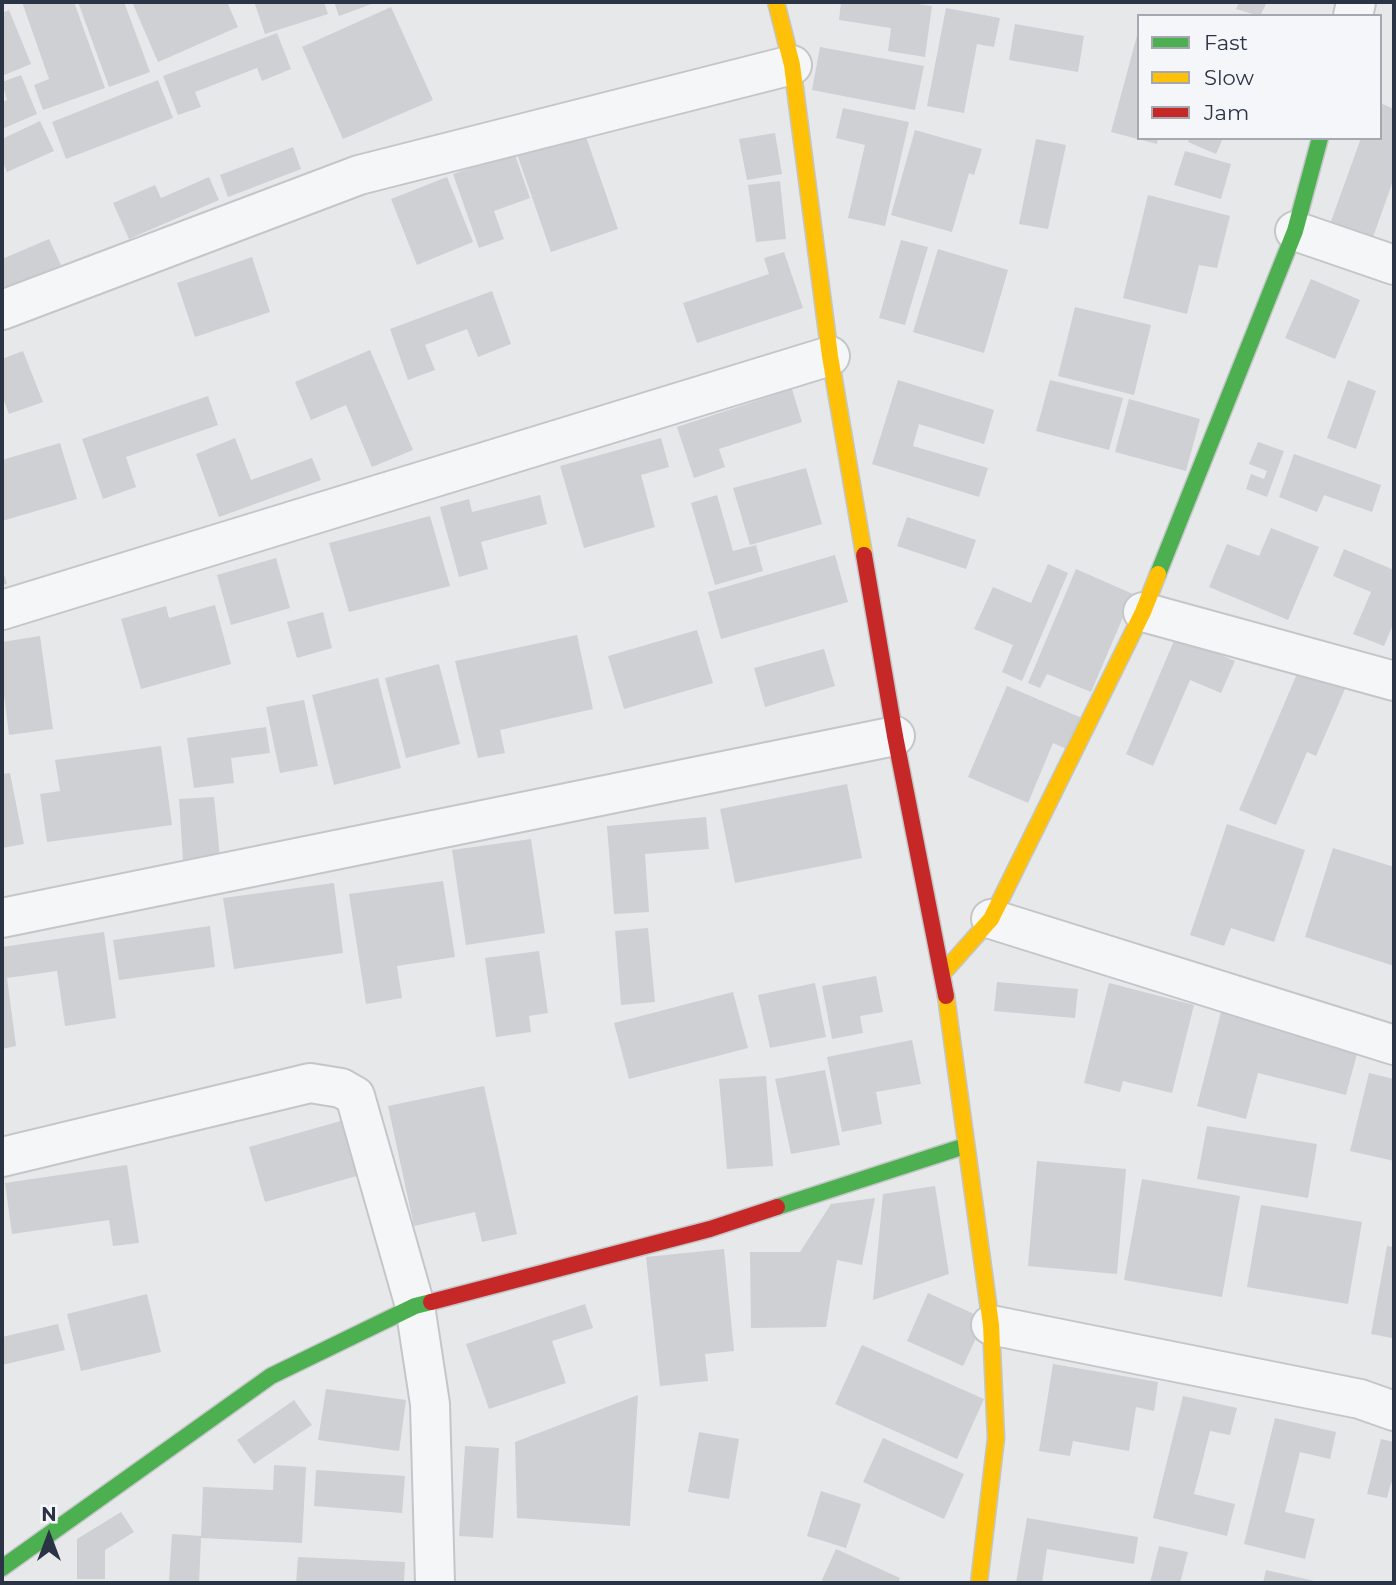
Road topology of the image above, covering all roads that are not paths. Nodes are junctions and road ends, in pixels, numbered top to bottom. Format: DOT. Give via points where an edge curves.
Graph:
graph roads {
  1 [pos="776,2"];
  2 [pos="792,65"];
  3 [pos="1319,140"];
  4 [pos="1295,231"];
  5 [pos="1394,265"];
  6 [pos="2,310"];
  7 [pos="830,356"];
  8 [pos="2,610"];
  9 [pos="1143,612"];
  10 [pos="1394,681"];
  11 [pos="895,736"];
  12 [pos="2,918"];
  13 [pos="991,919"];
  14 [pos="943,973"];
  15 [pos="1394,1045"];
  16 [pos="965,1146"];
  17 [pos="2,1157"];
  18 [pos="415,1306"];
  19 [pos="991,1325"];
  20 [pos="1394,1411"];
  21 [pos="2,1568"];
  22 [pos="435,1583"];
  23 [pos="979,1583"];
  1 -- 2 [label="street"];
  2 -- 6 [label="street" via="359,175"];
  2 -- 7 [label="street"];
  3 -- 4 [label="street"];
  4 -- 5 [label="street"];
  4 -- 9 [label="street"];
  7 -- 8 [label="street"];
  7 -- 11 [label="street"];
  9 -- 10 [label="street"];
  9 -- 13 [label="street"];
  11 -- 12 [label="street"];
  11 -- 14 [label="street"];
  13 -- 14 [label="street"];
  13 -- 15 [label="street"];
  14 -- 16 [label="street"];
  16 -- 18 [label="street" via="710,1229"];
  16 -- 19 [label="street"];
  17 -- 18 [label="street" via="310,1083 341,1088 355,1096"];
  18 -- 21 [label="street" via="271,1376"];
  18 -- 22 [label="street" via="430,1404"];
  19 -- 20 [label="street" via="1360,1399"];
  19 -- 23 [label="street" via="996,1438"];
}
